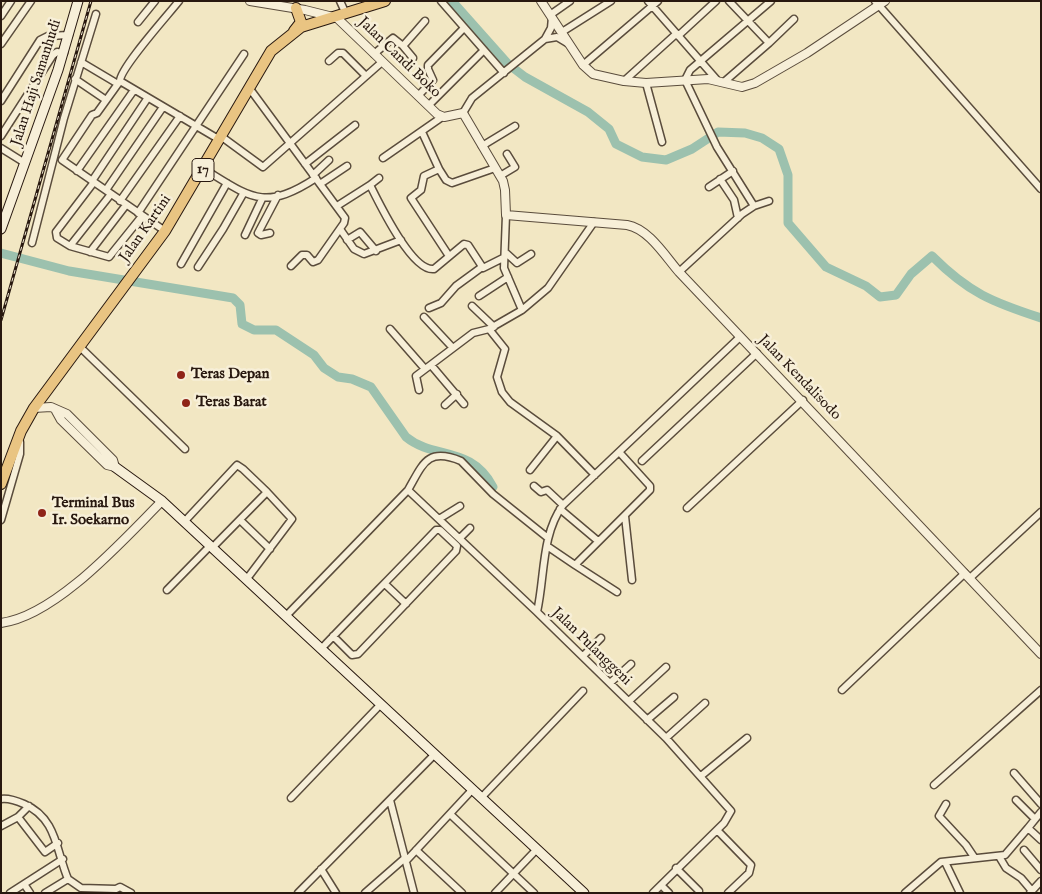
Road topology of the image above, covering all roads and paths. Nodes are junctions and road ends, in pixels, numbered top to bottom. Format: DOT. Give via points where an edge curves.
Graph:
graph roads {
  1 [pos="11,1"];
  2 [pos="31,1"];
  3 [pos="78,1"];
  4 [pos="156,1"];
  5 [pos="179,1"];
  6 [pos="250,1"];
  7 [pos="340,1"];
  8 [pos="385,1"];
  9 [pos="441,1"];
  10 [pos="541,1"];
  11 [pos="570,1"];
  12 [pos="610,1"];
  13 [pos="658,1"];
  14 [pos="716,1"];
  15 [pos="729,1"];
  16 [pos="771,1"];
  17 [pos="650,4"];
  18 [pos="880,5"];
  19 [pos="296,8"];
  20 [pos="96,14"];
  21 [pos="1,16"];
  22 [pos="342,16"];
  23 [pos="551,16"];
  24 [pos="794,19"];
  25 [pos="425,21"];
  26 [pos="747,21"];
  27 [pos="138,22"];
  28 [pos="464,28"];
  29 [pos="562,32"];
  30 [pos="292,33"];
  31 [pos="69,35"];
  32 [pos="677,35"];
  33 [pos="545,39"];
  34 [pos="768,42"];
  35 [pos="1,44"];
  36 [pos="403,46"];
  37 [pos="570,46"];
  38 [pos="484,50"];
  39 [pos="64,53"];
  40 [pos="244,54"];
  41 [pos="374,54"];
  42 [pos="413,58"];
  43 [pos="329,61"];
  44 [pos="700,61"];
  45 [pos="81,62"];
  46 [pos="382,62"];
  47 [pos="583,65"];
  48 [pos="506,71"];
  49 [pos="366,76"];
  50 [pos="75,80"];
  51 [pos="685,80"];
  52 [pos="624,81"];
  53 [pos="720,81"];
  54 [pos="119,83"];
  55 [pos="646,83"];
  56 [pos="250,88"];
  57 [pos="134,90"];
  58 [pos="418,96"];
  59 [pos="147,99"];
  60 [pos="106,100"];
  61 [pos="1,101"];
  62 [pos="429,106"];
  63 [pos="163,107"];
  64 [pos="463,113"];
  65 [pos="180,116"];
  66 [pos="442,117"];
  67 [pos="198,125"];
  68 [pos="355,125"];
  69 [pos="515,126"];
  70 [pos="422,132"];
  71 [pos="1,136"];
  72 [pos="221,138"];
  73 [pos="662,142"];
  74 [pos="290,144"];
  75 [pos="482,146"];
  76 [pos="1,148"];
  77 [pos="507,154"];
  78 [pos="54,155"];
  79 [pos="387,155"];
  80 [pos="62,160"];
  81 [pos="330,160"];
  82 [pos="25,163"];
  83 [pos="305,164"];
  84 [pos="347,166"];
  85 [pos="495,168"];
  86 [pos="204,169"];
  87 [pos="439,169"];
  88 [pos="77,171"];
  89 [pos="733,171"];
  90 [pos="500,176"];
  91 [pos="379,178"];
  92 [pos="316,179"];
  93 [pos="720,179"];
  94 [pos="93,182"];
  95 [pos="227,183"];
  96 [pos="370,185"];
  97 [pos="709,187"];
  98 [pos="1041,189"];
  99 [pos="108,192"];
  100 [pos="243,194"];
  101 [pos="278,195"];
  102 [pos="262,198"];
  103 [pos="120,201"];
  104 [pos="770,201"];
  105 [pos="126,205"];
  106 [pos="337,206"];
  107 [pos="754,206"];
  108 [pos="140,215"];
  109 [pos="506,215"];
  110 [pos="738,218"];
  111 [pos="594,222"];
  112 [pos="1,229"];
  113 [pos="340,229"];
  114 [pos="166,231"];
  115 [pos="270,233"];
  116 [pos="245,235"];
  117 [pos="347,240"];
  118 [pos="401,240"];
  119 [pos="32,243"];
  120 [pos="70,246"];
  121 [pos="376,251"];
  122 [pos="90,252"];
  123 [pos="531,254"];
  124 [pos="504,255"];
  125 [pos="449,256"];
  126 [pos="182,264"];
  127 [pos="291,266"];
  128 [pos="482,266"];
  129 [pos="198,267"];
  130 [pos="679,272"];
  131 [pos="508,277"];
  132 [pos="480,296"];
  133 [pos="472,306"];
  134 [pos="429,308"];
  135 [pos="522,310"];
  136 [pos="424,317"];
  137 [pos="492,328"];
  138 [pos="390,329"];
  139 [pos="740,337"];
  140 [pos="79,346"];
  141 [pos="452,347"];
  142 [pos="756,353"];
  143 [pos="428,367"];
  144 [pos="47,389"];
  145 [pos="419,390"];
  146 [pos="457,394"];
  147 [pos="803,400"];
  148 [pos="464,404"];
  149 [pos="445,405"];
  150 [pos="34,408"];
  151 [pos="53,409"];
  152 [pos="21,431"];
  153 [pos="557,436"];
  154 [pos="185,449"];
  155 [pos="620,453"];
  156 [pos="642,462"];
  157 [pos="116,467"];
  158 [pos="530,470"];
  159 [pos="595,475"];
  160 [pos="1,484"];
  161 [pos="534,486"];
  162 [pos="408,490"];
  163 [pos="267,492"];
  164 [pos="162,501"];
  165 [pos="460,506"];
  166 [pos="561,507"];
  167 [pos="687,508"];
  168 [pos="1041,512"];
  169 [pos="624,516"];
  170 [pos="439,519"];
  171 [pos="1,520"];
  172 [pos="240,520"];
  173 [pos="184,522"];
  174 [pos="470,528"];
  175 [pos="460,538"];
  176 [pos="598,542"];
  177 [pos="548,543"];
  178 [pos="211,547"];
  179 [pos="270,549"];
  180 [pos="577,563"];
  181 [pos="971,579"];
  182 [pos="246,580"];
  183 [pos="632,580"];
  184 [pos="385,584"];
  185 [pos="167,590"];
  186 [pos="617,592"];
  187 [pos="406,604"];
  188 [pos="537,612"];
  189 [pos="286,616"];
  190 [pos="1,623"];
  191 [pos="333,636"];
  192 [pos="601,638"];
  193 [pos="321,649"];
  194 [pos="1041,654"];
  195 [pos="583,656"];
  196 [pos="631,664"];
  197 [pos="666,667"];
  198 [pos="610,683"];
  199 [pos="842,690"];
  200 [pos="1041,690"];
  201 [pos="583,691"];
  202 [pos="674,697"];
  203 [pos="630,701"];
  204 [pos="705,702"];
  205 [pos="380,705"];
  206 [pos="647,720"];
  207 [pos="666,738"];
  208 [pos="747,738"];
  209 [pos="434,755"];
  210 [pos="1014,774"];
  211 [pos="701,776"];
  212 [pos="934,785"];
  213 [pos="472,790"];
  214 [pos="2,797"];
  215 [pos="290,798"];
  216 [pos="481,798"];
  217 [pos="390,800"];
  218 [pos="1016,800"];
  219 [pos="946,804"];
  220 [pos="1041,804"];
  221 [pos="29,806"];
  222 [pos="1041,812"];
  223 [pos="450,814"];
  224 [pos="18,817"];
  225 [pos="1035,819"];
  226 [pos="1,826"];
  227 [pos="1028,828"];
  228 [pos="717,830"];
  229 [pos="1041,840"];
  230 [pos="58,843"];
  231 [pos="416,850"];
  232 [pos="537,850"];
  233 [pos="1024,850"];
  234 [pos="974,858"];
  235 [pos="1000,858"];
  236 [pos="63,859"];
  237 [pos="405,859"];
  238 [pos="944,862"];
  239 [pos="676,868"];
  240 [pos="321,869"];
  241 [pos="1041,870"];
  242 [pos="513,873"];
  243 [pos="68,879"];
  244 [pos="1041,880"];
  245 [pos="24,884"];
  246 [pos="661,885"];
  247 [pos="81,888"];
  248 [pos="116,889"];
  249 [pos="699,891"];
  250 [pos="1031,892"];
  251 [pos="10,893"];
  252 [pos="30,893"];
  253 [pos="45,893"];
  254 [pos="74,893"];
  255 [pos="110,893"];
  256 [pos="131,893"];
  257 [pos="298,893"];
  258 [pos="336,893"];
  259 [pos="365,893"];
  260 [pos="414,893"];
  261 [pos="462,893"];
  262 [pos="494,893"];
  263 [pos="534,893"];
  264 [pos="584,893"];
  265 [pos="653,893"];
  266 [pos="669,893"];
  267 [pos="728,893"];
  268 [pos="905,893"];
  269 [pos="960,893"];
  1 -- 21 [label="street"];
  2 -- 35 [label="street"];
  3 -- 31 [label="main road, Jalan Haji Samanhudi"];
  4 -- 27 [label="street"];
  5 -- 54 [label="street" via="120,76"];
  6 -- 19 [label="street"];
  7 -- 22 [label="street"];
  8 -- 22 [label="highway, 17"];
  9 -- 28 [label="street"];
  10 -- 23 [label="street"];
  11 -- 23 [label="street"];
  12 -- 29 [label="street"];
  13 -- 17 [label="street"];
  14 -- 32 [label="street"];
  15 -- 26 [label="street"];
  16 -- 26 [label="street"];
  17 -- 32 [label="street"];
  17 -- 47 [label="street"];
  18 -- 53 [label="street" via="755,83 742,87"];
  18 -- 98 [label="street"];
  19 -- 22 [label="street"];
  19 -- 30 [label="highway" via="301,22"];
  20 -- 45 [label="street"];
  22 -- 30 [label="highway, Jalan Kartini / 17" via="301,27"];
  22 -- 41 [label="street, Jalan Candi Boko"];
  23 -- 29 [label="street"];
  23 -- 33 [label="street" via="551,28"];
  24 -- 34 [label="street"];
  25 -- 36 [label="street"];
  26 -- 34 [label="street"];
  26 -- 44 [label="street"];
  28 -- 38 [label="street"];
  28 -- 58 [label="street" via="428,65 433,80"];
  29 -- 37 [label="street"];
  30 -- 56 [label="highway, Jalan Kartini / 17" via="269,54"];
  31 -- 39 [label="main road, Jalan Haji Samanhudi"];
  31 -- 61 [label="street" via="48,36 40,40"];
  32 -- 44 [label="street"];
  32 -- 52 [label="street"];
  33 -- 37 [label="street" via="558,37"];
  33 -- 48 [label="street"];
  34 -- 53 [label="street"];
  36 -- 41 [label="street" via="393,38"];
  36 -- 42 [label="street"];
  37 -- 47 [label="street"];
  38 -- 48 [label="street"];
  38 -- 62 [label="street"];
  39 -- 71 [label="street" via="53,55"];
  39 -- 82 [label="main road, Jalan Haji Samanhudi"];
  40 -- 67 [label="street"];
  41 -- 46 [label="street, Jalan Candi Boko"];
  43 -- 49 [label="street" via="338,53 344,53"];
  44 -- 51 [label="street" via="687,73"];
  44 -- 53 [label="street"];
  45 -- 50 [label="street"];
  45 -- 54 [label="street"];
  46 -- 49 [label="street"];
  46 -- 58 [label="street, Jalan Candi Boko"];
  47 -- 52 [label="street" via="601,77"];
  48 -- 64 [label="street" via="468,103"];
  49 -- 74 [label="street"];
  50 -- 60 [label="street"];
  50 -- 78 [label="street"];
  51 -- 53 [label="street"];
  51 -- 55 [label="street"];
  51 -- 89 [label="street" via="708,131"];
  52 -- 55 [label="street"];
  54 -- 57 [label="street"];
  54 -- 60 [label="street"];
  55 -- 73 [label="street"];
  56 -- 72 [label="highway, Jalan Kartini / 17"];
  56 -- 74 [label="street"];
  57 -- 59 [label="street"];
  57 -- 88 [label="street"];
  58 -- 62 [label="street, Jalan Candi Boko"];
  59 -- 63 [label="street"];
  59 -- 94 [label="street"];
  60 -- 80 [label="street"];
  62 -- 66 [label="street, Jalan Candi Boko"];
  63 -- 65 [label="street"];
  63 -- 99 [label="street"];
  64 -- 66 [label="street, Jalan Candi Boko"];
  64 -- 75 [label="street"];
  65 -- 67 [label="street"];
  65 -- 103 [label="street"];
  66 -- 70 [label="street"];
  67 -- 72 [label="street"];
  67 -- 108 [label="street"];
  68 -- 83 [label="street"];
  69 -- 75 [label="street"];
  70 -- 79 [label="street"];
  70 -- 87 [label="street"];
  72 -- 74 [label="street" via="262,168"];
  72 -- 86 [label="highway, Jalan Kartini / 17"];
  74 -- 83 [label="street"];
  75 -- 85 [label="street"];
  76 -- 82 [label="street"];
  77 -- 90 [label="street" via="515,167"];
  78 -- 80 [label="street"];
  78 -- 119 [label="street"];
  80 -- 88 [label="street"];
  81 -- 92 [label="street"];
  82 -- 112 [label="main road, Jalan Haji Samanhudi"];
  83 -- 92 [label="street"];
  84 -- 92 [label="street"];
  85 -- 87 [label="street" via="452,182 446,180"];
  85 -- 90 [label="street"];
  86 -- 95 [label="street"];
  86 -- 114 [label="highway, Jalan Kartini / 17"];
  87 -- 125 [label="street" via="422,181 420,191 410,198"];
  88 -- 94 [label="street"];
  89 -- 93 [label="street"];
  89 -- 107 [label="street"];
  90 -- 109 [label="street" via="505,190"];
  91 -- 96 [label="street"];
  92 -- 101 [label="street"];
  92 -- 106 [label="street"];
  93 -- 97 [label="street"];
  93 -- 110 [label="street" via="734,200"];
  94 -- 99 [label="street"];
  94 -- 120 [label="street" via="55,234"];
  95 -- 100 [label="street"];
  95 -- 126 [label="street"];
  96 -- 106 [label="street"];
  96 -- 118 [label="street"];
  99 -- 103 [label="street"];
  99 -- 120 [label="street"];
  100 -- 102 [label="street"];
  100 -- 129 [label="street"];
  101 -- 102 [label="street"];
  101 -- 115 [label="street" via="258,233"];
  102 -- 116 [label="street"];
  103 -- 105 [label="street"];
  104 -- 107 [label="street"];
  105 -- 108 [label="street"];
  105 -- 122 [label="street"];
  106 -- 113 [label="street" via="345,218"];
  107 -- 110 [label="street"];
  108 -- 114 [label="street"];
  108 -- 122 [label="street" via="110,257"];
  109 -- 111 [label="street, Jalan Kendalisodo"];
  109 -- 124 [label="street"];
  110 -- 130 [label="street"];
  111 -- 130 [label="street, Jalan Kendalisodo" via="627,225 640,230"];
  111 -- 135 [label="street" via="548,288"];
  113 -- 117 [label="street"];
  113 -- 127 [label="street" via="318,260 313,262 307,255 302,255"];
  114 -- 140 [label="highway, Jalan Kartini / 17"];
  117 -- 121 [label="street" via="359,252"];
  117 -- 121 [label="street" via="360,232"];
  118 -- 121 [label="street"];
  118 -- 125 [label="street" via="422,266 429,269 434,269"];
  120 -- 122 [label="street"];
  123 -- 124 [label="street" via="517,263"];
  124 -- 128 [label="street" via="484,268"];
  124 -- 131 [label="street"];
  125 -- 128 [label="street" via="467,244"];
  128 -- 134 [label="street" via="456,286 441,303"];
  130 -- 139 [label="street, Jalan Kendalisodo"];
  131 -- 132 [label="street"];
  131 -- 135 [label="street"];
  133 -- 137 [label="street"];
  135 -- 137 [label="street"];
  136 -- 141 [label="street"];
  137 -- 141 [label="street" via="473,333"];
  137 -- 153 [label="street" via="505,349 497,377 502,392"];
  138 -- 143 [label="street"];
  139 -- 142 [label="street, Jalan Kendalisodo"];
  139 -- 155 [label="street, Jalan Pulanggeni"];
  140 -- 144 [label="highway, Jalan Kartini / 17"];
  140 -- 154 [label="street"];
  141 -- 143 [label="street"];
  142 -- 147 [label="street, Jalan Kendalisodo"];
  142 -- 156 [label="street"];
  143 -- 145 [label="street" via="416,376"];
  143 -- 146 [label="street"];
  144 -- 150 [label="highway, Jalan Kartini / 17"];
  144 -- 151 [label="street"];
  146 -- 148 [label="street"];
  146 -- 149 [label="street"];
  147 -- 167 [label="street"];
  147 -- 181 [label="street, Jalan Kendalisodo"];
  150 -- 151 [label="street"];
  150 -- 152 [label="highway, Jalan Kartini / 17"];
  151 -- 157 [label="street" via="107,465"];
  152 -- 160 [label="highway, Jalan Kartini / 17"];
  152 -- 171 [label="street" via="20,454"];
  153 -- 158 [label="street"];
  153 -- 159 [label="street"];
  155 -- 159 [label="street, Jalan Pulanggeni"];
  155 -- 169 [label="street" via="651,488"];
  157 -- 164 [label="main road"];
  159 -- 166 [label="street, Jalan Pulanggeni"];
  161 -- 166 [label="street" via="540,492 547,490"];
  162 -- 170 [label="street"];
  162 -- 177 [label="street" via="426,460 434,456 461,461"];
  162 -- 189 [label="street"];
  163 -- 172 [label="street"];
  163 -- 173 [label="street" via="237,465"];
  163 -- 179 [label="street" via="292,519"];
  164 -- 173 [label="main road"];
  164 -- 190 [label="street" via="88,575 18,621"];
  165 -- 170 [label="street"];
  166 -- 176 [label="street"];
  166 -- 177 [label="street, Jalan Pulanggeni"];
  168 -- 181 [label="street"];
  169 -- 176 [label="street"];
  169 -- 183 [label="street"];
  170 -- 175 [label="street"];
  172 -- 178 [label="street"];
  172 -- 179 [label="street"];
  173 -- 178 [label="main road"];
  174 -- 175 [label="street"];
  175 -- 188 [label="street"];
  176 -- 180 [label="street"];
  177 -- 180 [label="street"];
  177 -- 188 [label="street, Jalan Pulanggeni"];
  178 -- 182 [label="main road"];
  178 -- 185 [label="street"];
  179 -- 182 [label="street"];
  180 -- 186 [label="street"];
  181 -- 194 [label="street, Jalan Kendalisodo"];
  181 -- 199 [label="street"];
  182 -- 189 [label="main road"];
  184 -- 187 [label="street"];
  184 -- 187 [label="street" via="436,530 442,531 458,548"];
  184 -- 191 [label="street"];
  187 -- 191 [label="street" via="356,656"];
  188 -- 195 [label="street, Jalan Pulanggeni"];
  189 -- 193 [label="main road"];
  191 -- 193 [label="street"];
  192 -- 195 [label="street"];
  193 -- 205 [label="main road"];
  195 -- 198 [label="street, Jalan Pulanggeni"];
  196 -- 198 [label="street"];
  197 -- 203 [label="street"];
  198 -- 203 [label="street, Jalan Pulanggeni"];
  200 -- 212 [label="street"];
  201 -- 216 [label="street"];
  202 -- 206 [label="street"];
  203 -- 206 [label="street, Jalan Pulanggeni"];
  204 -- 207 [label="street"];
  205 -- 209 [label="main road"];
  205 -- 215 [label="street"];
  206 -- 207 [label="street, Jalan Pulanggeni"];
  207 -- 211 [label="street, Jalan Pulanggeni"];
  208 -- 211 [label="street"];
  209 -- 213 [label="main road"];
  209 -- 217 [label="street"];
  210 -- 220 [label="street"];
  211 -- 228 [label="street, Jalan Pulanggeni" via="731,811"];
  213 -- 216 [label="main road"];
  213 -- 223 [label="street"];
  214 -- 221 [label="street"];
  216 -- 232 [label="main road"];
  217 -- 237 [label="street"];
  217 -- 240 [label="street"];
  218 -- 225 [label="street"];
  219 -- 234 [label="street" via="939,816 966,844"];
  221 -- 224 [label="street"];
  221 -- 230 [label="street" via="37,810 49,825"];
  222 -- 225 [label="street"];
  223 -- 231 [label="street"];
  223 -- 242 [label="street"];
  224 -- 226 [label="street"];
  224 -- 230 [label="street" via="45,852"];
  225 -- 227 [label="street"];
  227 -- 229 [label="street"];
  227 -- 235 [label="street"];
  228 -- 239 [label="street, Jalan Pulanggeni"];
  228 -- 267 [label="street" via="751,865 749,873"];
  230 -- 236 [label="street"];
  231 -- 237 [label="street"];
  231 -- 261 [label="street"];
  232 -- 242 [label="street"];
  232 -- 264 [label="main road"];
  233 -- 241 [label="street"];
  234 -- 235 [label="street"];
  234 -- 238 [label="street"];
  235 -- 250 [label="street" via="1006,868 1022,878"];
  236 -- 243 [label="street"];
  236 -- 245 [label="street"];
  237 -- 259 [label="street"];
  237 -- 260 [label="street"];
  238 -- 268 [label="street" via="937,864"];
  238 -- 269 [label="street"];
  239 -- 246 [label="street, Jalan Pulanggeni"];
  239 -- 249 [label="street"];
  240 -- 257 [label="street"];
  240 -- 258 [label="street"];
  242 -- 262 [label="street"];
  242 -- 263 [label="street"];
  243 -- 247 [label="street"];
  243 -- 253 [label="street"];
  244 -- 250 [label="street"];
  245 -- 251 [label="street"];
  245 -- 252 [label="street"];
  246 -- 265 [label="street, Jalan Pulanggeni"];
  246 -- 266 [label="street"];
  247 -- 248 [label="street"];
  247 -- 254 [label="street"];
  248 -- 255 [label="street"];
  248 -- 256 [label="street" via="122,888"];
}
